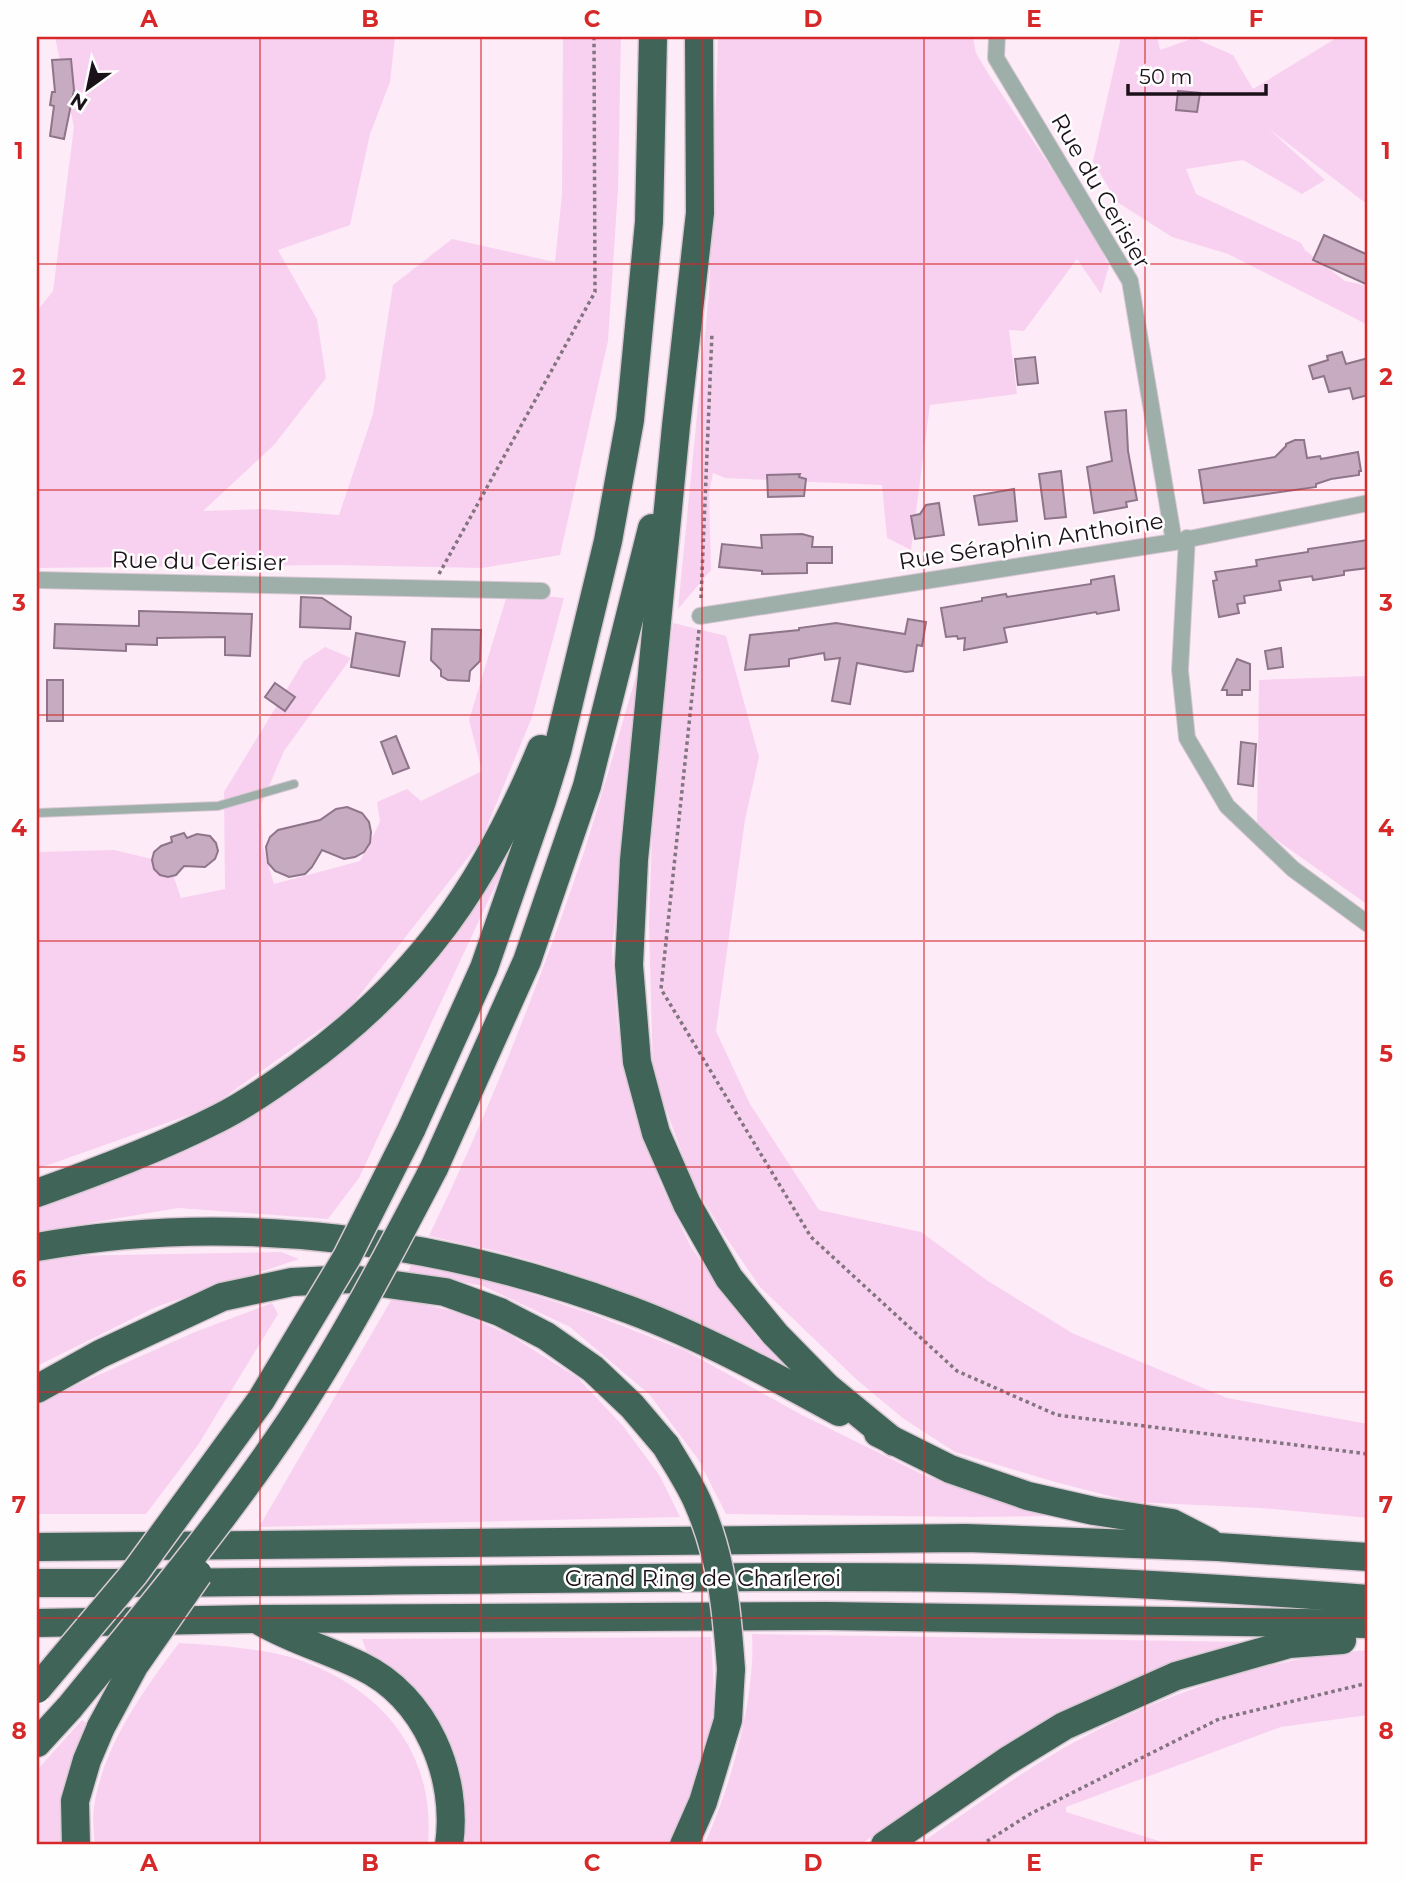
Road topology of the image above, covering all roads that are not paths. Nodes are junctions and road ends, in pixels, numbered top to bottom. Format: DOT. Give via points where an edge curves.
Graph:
graph roads {
  1 [pos="653,37"];
  2 [pos="699,37"];
  3 [pos="997,37"];
  4 [pos="676,426"];
  5 [pos="1368,503"];
  6 [pos="1180,540"];
  7 [pos="37,580"];
  8 [pos="542,591"];
  9 [pos="700,616"];
  10 [pos="565,716"];
  11 [pos="295,784"];
  12 [pos="37,813"];
  13 [pos="1368,924"];
  14 [pos="37,1193"];
  15 [pos="37,1247"];
  16 [pos="37,1389"];
  17 [pos="894,1442"];
  18 [pos="218,1524"];
  19 [pos="37,1547"];
  20 [pos="1218,1547"];
  21 [pos="1368,1557"];
  22 [pos="37,1583"];
  23 [pos="1368,1599"];
  24 [pos="256,1619"];
  25 [pos="37,1623"];
  26 [pos="1368,1624"];
  27 [pos="1368,1638"];
  28 [pos="37,1689"];
  29 [pos="37,1743"];
  30 [pos="76,1845"];
  31 [pos="449,1845"];
  32 [pos="684,1845"];
  33 [pos="885,1845"];
  1 -- 10 [label="highway" via="649,222 630,420 608,541"];
  2 -- 4 [label="highway" via="699,213"];
  3 -- 6 [label="street, Rue du Cerisier" via="996,58 1130,281"];
  4 -- 17 [label="highway" via="634,860 629,965 637,1062 656,1133 687,1204 729,1278 827,1387"];
  4 -- 18 [label="highway, bridge" via="587,786 527,961 433,1168 377,1278 291,1421"];
  5 -- 6 [label="street, Rue Séraphin Anthoine"];
  6 -- 9 [label="street, Rue Séraphin Anthoine"];
  6 -- 13 [label="street, Rue du Cerisier" via="1180,670 1187,738 1227,806 1293,869"];
  7 -- 8 [label="street, Rue du Cerisier"];
  10 -- 14 [label="highway" via="544,741 517,806 478,877 407,974 376,1004 320,1052 221,1117 148,1152"];
  10 -- 28 [label="highway, bridge" via="542,801 484,968 347,1257 261,1400 134,1574"];
  11 -- 12 [label="lane" via="218,806"];
  15 -- 17 [label="highway" via="158,1234 264,1231 443,1256 534,1278 631,1310 716,1348"];
  16 -- 32 [label="highway, bridge" via="222,1297 292,1282 351,1279 445,1292 500,1312 546,1336 593,1369 666,1446 698,1503 717,1558 727,1607 728,1720 703,1802"];
  17 -- 20 [label="highway" via="950,1469 1028,1496 1171,1522"];
  18 -- 29 [label="highway, bridge"];
  18 -- 30 [label="highway, bridge" via="212,1553 134,1666 100,1727 75,1801"];
  19 -- 20 [label="highway, Grand Ring de Charleroi" via="966,1538"];
  20 -- 21 [label="highway, Grand Ring de Charleroi"];
  22 -- 23 [label="highway, Grand Ring de Charleroi" via="963,1578"];
  24 -- 25 [label="highway"];
  24 -- 26 [label="highway" via="827,1616"];
  24 -- 31 [label="highway" via="364,1667 404,1696 429,1729 442,1763 453,1822"];
  27 -- 33 [label="highway" via="1289,1644 1176,1676 1064,1727"];
}
